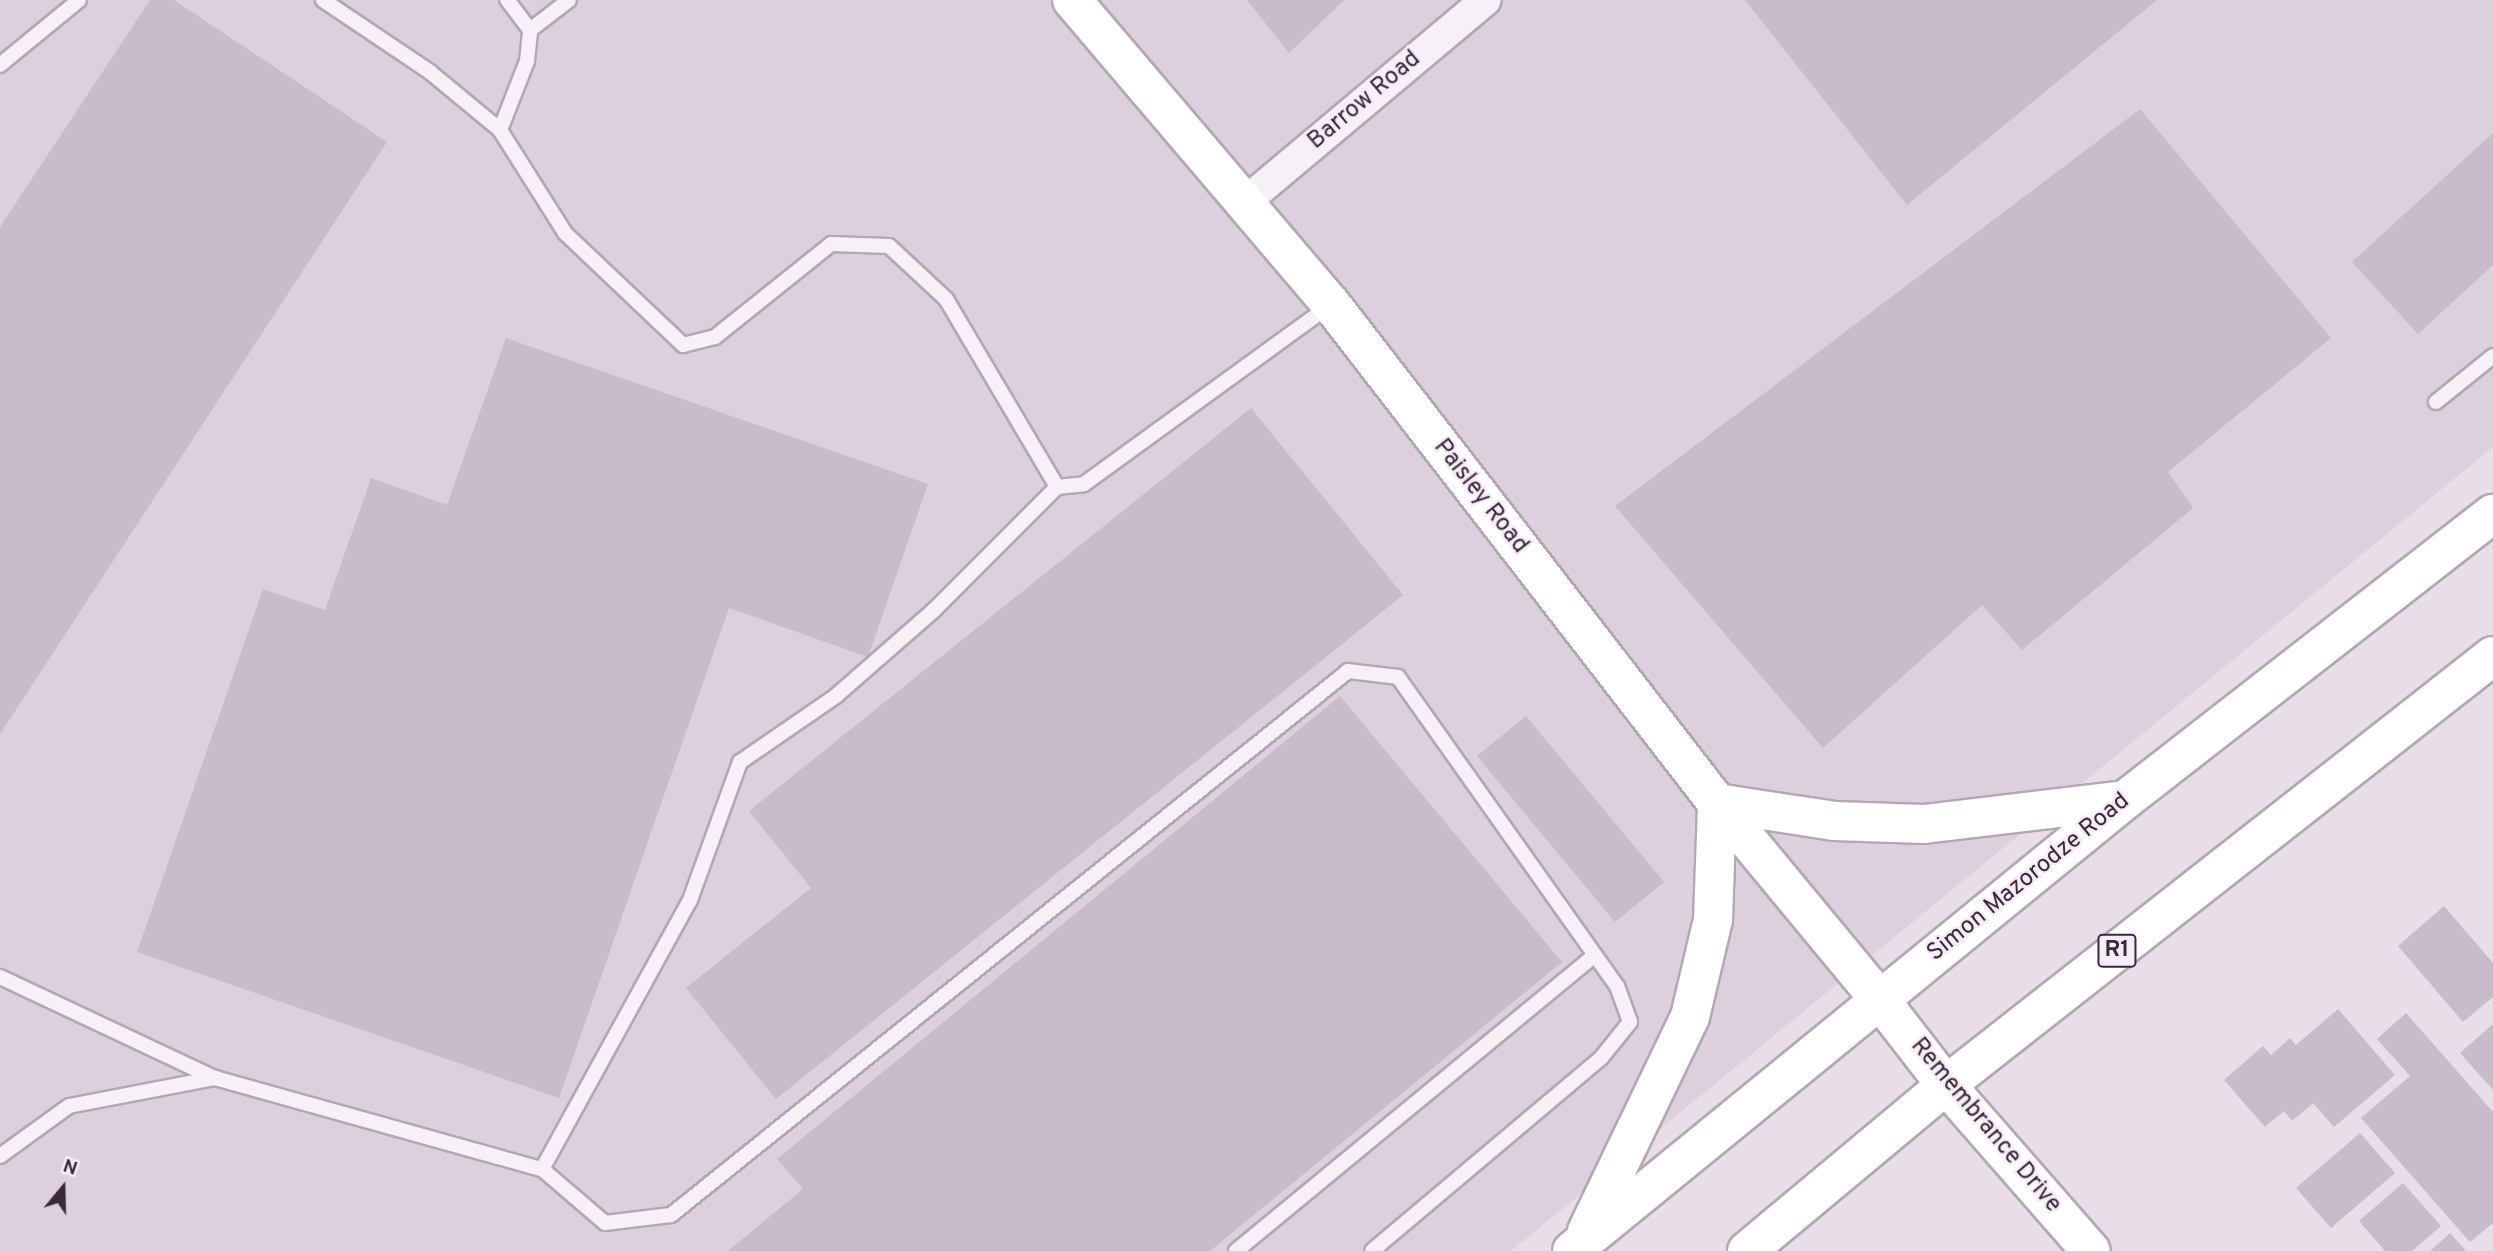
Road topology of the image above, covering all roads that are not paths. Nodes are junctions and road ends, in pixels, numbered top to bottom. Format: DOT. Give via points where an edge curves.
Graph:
graph roads {
  1 [pos="79,0"];
  2 [pos="323,0"];
  3 [pos="507,0"];
  4 [pos="569,0"];
  5 [pos="1072,0"];
  6 [pos="1486,0"];
  7 [pos="530,30"];
  8 [pos="0,65"];
  9 [pos="500,130"];
  10 [pos="1245,202"];
  11 [pos="1331,304"];
  12 [pos="2493,356"];
  13 [pos="2436,402"];
  14 [pos="1057,487"];
  15 [pos="2493,514"];
  16 [pos="2493,656"];
  17 [pos="2125,800"];
  18 [pos="1717,803"];
  19 [pos="1595,955"];
  20 [pos="0,977"];
  21 [pos="1880,1000"];
  22 [pos="215,1078"];
  23 [pos="1946,1085"];
  24 [pos="0,1156"];
  25 [pos="542,1169"];
  26 [pos="1576,1248"];
  27 [pos="1236,1251"];
  28 [pos="1372,1251"];
  29 [pos="1747,1251"];
  30 [pos="2091,1251"];
  1 -- 8 [label="lane"];
  2 -- 9 [label="lane" via="430,72"];
  3 -- 7 [label="lane"];
  4 -- 7 [label="lane"];
  5 -- 10 [label="main road, Paisley Road"];
  6 -- 10 [label="street, Barrow Road"];
  7 -- 9 [label="lane" via="527,61"];
  9 -- 14 [label="lane" via="565,233 641,310 683,345 715,337 831,244 889,246 946,299"];
  10 -- 11 [label="main road, Paisley Road"];
  11 -- 14 [label="lane" via="1084,484"];
  11 -- 18 [label="main road, Paisley Road"];
  12 -- 13 [label="lane"];
  14 -- 25 [label="lane" via="933,611 836,696 740,762 690,900"];
  15 -- 17 [label="main road, Simon Mazorodze Road"];
  16 -- 23 [label="main road, R1"];
  17 -- 18 [label="main road" via="1924,824 1834,821"];
  17 -- 21 [label="main road, Simon Mazorodze Road"];
  18 -- 21 [label="main road, Paisley Road"];
  18 -- 26 [label="main road" via="1713,920 1690,1017"];
  19 -- 25 [label="lane" via="1398,677 1348,671 671,1215 606,1223"];
  19 -- 27 [label="lane"];
  19 -- 28 [label="lane" via="1617,986 1630,1022 1601,1058"];
  20 -- 22 [label="lane"];
  21 -- 23 [label="main road, Remembrance Drive"];
  21 -- 26 [label="main road, Simon Mazorodze Road"];
  22 -- 24 [label="lane" via="69,1106"];
  22 -- 25 [label="lane"];
  23 -- 29 [label="main road, R1"];
  23 -- 30 [label="main road, Remembrance Drive"];
}
